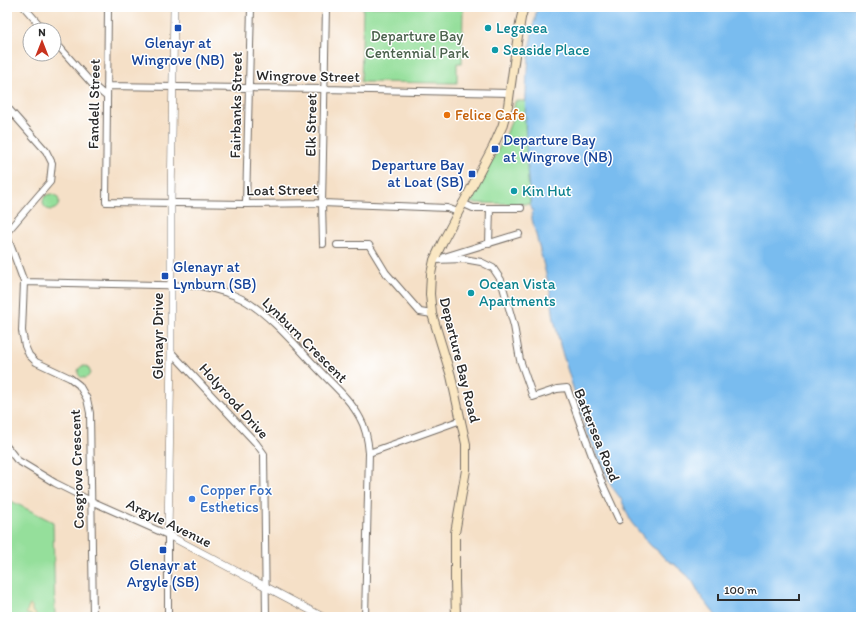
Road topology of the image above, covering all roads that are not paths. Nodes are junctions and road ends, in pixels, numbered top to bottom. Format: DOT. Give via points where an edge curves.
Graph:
graph roads {
  1 [pos="24,7"];
  2 [pos="108,7"];
  3 [pos="174,7"];
  4 [pos="251,7"];
  5 [pos="326,7"];
  6 [pos="524,7"];
  7 [pos="37,22"];
  8 [pos="62,50"];
  9 [pos="107,86"];
  10 [pos="173,87"];
  11 [pos="250,88"];
  12 [pos="324,89"];
  13 [pos="509,93"];
  14 [pos="107,97"];
  15 [pos="7,107"];
  16 [pos="106,202"];
  17 [pos="171,203"];
  18 [pos="322,203"];
  19 [pos="462,203"];
  20 [pos="246,204"];
  21 [pos="490,208"];
  22 [pos="522,208"];
  23 [pos="458,212"];
  24 [pos="7,232"];
  25 [pos="519,234"];
  26 [pos="7,236"];
  27 [pos="322,244"];
  28 [pos="489,244"];
  29 [pos="337,245"];
  30 [pos="434,260"];
  31 [pos="24,282"];
  32 [pos="171,285"];
  33 [pos="432,314"];
  34 [pos="171,352"];
  35 [pos="461,420"];
  36 [pos="7,447"];
  37 [pos="368,453"];
  38 [pos="91,501"];
  39 [pos="619,520"];
  40 [pos="168,535"];
  41 [pos="266,586"];
  42 [pos="93,617"];
  43 [pos="168,617"];
  44 [pos="266,617"];
  45 [pos="324,617"];
  46 [pos="365,617"];
  47 [pos="456,617"];
  1 -- 7 [label="street"];
  2 -- 9 [label="street, Fandell Street"];
  3 -- 10 [label="street, Glenayr Drive"];
  4 -- 11 [label="street, Fairbanks Street"];
  5 -- 12 [label="street, Elk Street"];
  6 -- 13 [label="main road, Departure Bay Road"];
  8 -- 14 [label="street"];
  9 -- 10 [label="street, Wingrove Street"];
  9 -- 14 [label="street, Fandell Street"];
  10 -- 11 [label="street, Wingrove Street"];
  10 -- 17 [label="street, Glenayr Drive"];
  11 -- 12 [label="street, Wingrove Street"];
  11 -- 20 [label="street, Fairbanks Street"];
  12 -- 13 [label="street, Wingrove Street"];
  12 -- 18 [label="street, Elk Street"];
  13 -- 19 [label="main road, Departure Bay Road" via="502,128"];
  14 -- 16 [label="street, Fandell Street"];
  15 -- 24 [label="street" via="46,151 52,163 50,182"];
  16 -- 17 [label="street, Loat Street"];
  17 -- 20 [label="street, Loat Street"];
  17 -- 32 [label="street, Glenayr Drive"];
  18 -- 20 [label="street, Loat Street"];
  18 -- 23 [label="street, Loat Street" via="448,208"];
  18 -- 27 [label="street, Elk Street"];
  19 -- 21 [label="street" via="473,208"];
  19 -- 23 [label="main road, Departure Bay Road"];
  21 -- 22 [label="street"];
  21 -- 28 [label="street"];
  23 -- 30 [label="main road, Departure Bay Road"];
  25 -- 28 [label="street"];
  26 -- 31 [label="street, Cosgrove Crescent"];
  28 -- 30 [label="street"];
  29 -- 33 [label="street" via="369,245 386,273 420,312"];
  30 -- 33 [label="main road, Departure Bay Road" via="430,294"];
  30 -- 39 [label="street, Battersea Road" via="464,259 481,262 493,268 501,280 514,326 520,360 533,397 567,388 602,484"];
  31 -- 32 [label="street, Lynburn Crescent"];
  31 -- 38 [label="street, Cosgrove Crescent" via="24,346 36,362 79,385 87,399 90,413"];
  32 -- 34 [label="street, Glenayr Drive"];
  32 -- 37 [label="street, Lynburn Crescent" via="201,286 224,291 259,309 350,402 361,418 368,440"];
  33 -- 35 [label="main road, Departure Bay Road"];
  34 -- 40 [label="street, Glenayr Drive"];
  34 -- 41 [label="street, Holyrood Drive" via="264,454"];
  35 -- 37 [label="street"];
  35 -- 47 [label="main road, Departure Bay Road" via="466,444 466,470 454,533"];
  36 -- 38 [label="street, Argyle Avenue" via="17,460"];
  37 -- 46 [label="street, Lynburn Crescent"];
  38 -- 40 [label="street, Argyle Avenue"];
  38 -- 42 [label="street, Cosgrove Crescent"];
  40 -- 41 [label="street, Argyle Avenue"];
  40 -- 43 [label="street, Glenayr Drive"];
  41 -- 44 [label="street, Holyrood Drive"];
  41 -- 45 [label="street, Argyle Avenue"];
}
